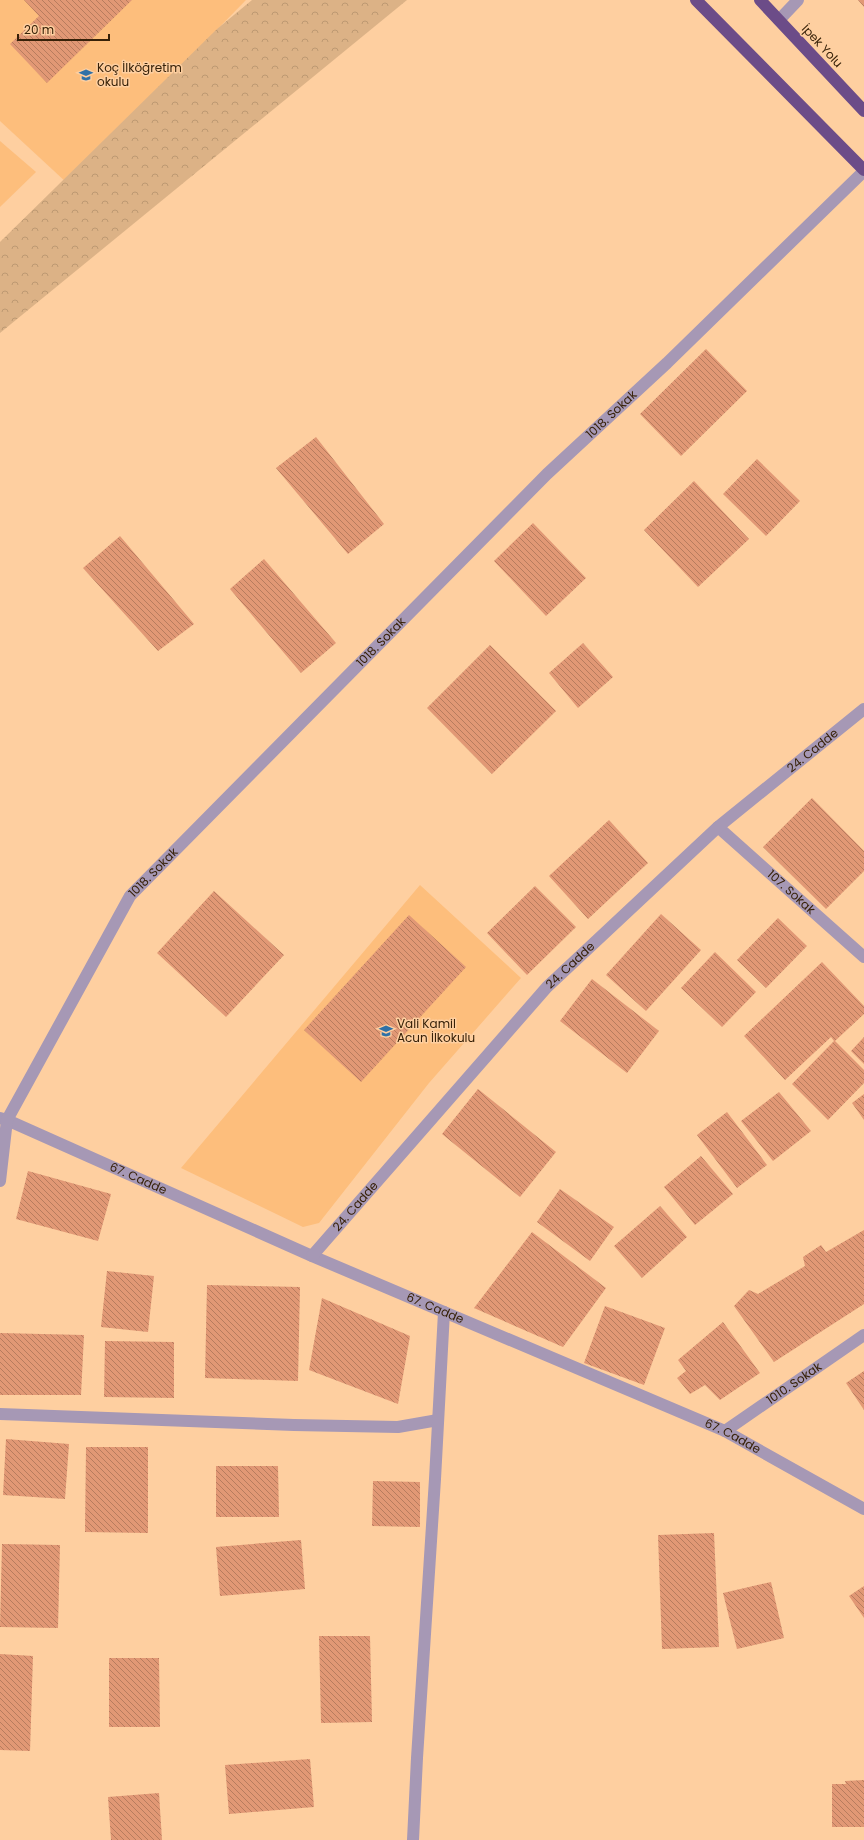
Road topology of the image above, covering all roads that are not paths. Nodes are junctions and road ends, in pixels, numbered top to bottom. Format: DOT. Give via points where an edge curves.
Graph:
graph roads {
  1 [pos="696,0"];
  2 [pos="760,0"];
  3 [pos="798,0"];
  4 [pos="779,20"];
  5 [pos="864,111"];
  6 [pos="864,170"];
  7 [pos="864,709"];
  8 [pos="718,827"];
  9 [pos="864,957"];
  10 [pos="3,1119"];
  11 [pos="0,1181"];
  12 [pos="312,1256"];
  13 [pos="444,1312"];
  14 [pos="864,1335"];
  15 [pos="0,1414"];
  16 [pos="438,1420"];
  17 [pos="725,1431"];
  18 [pos="864,1509"];
  19 [pos="413,1840"];
  1 -- 6 [label="highway"];
  2 -- 4 [label="highway, İpek Yolu"];
  3 -- 4 [label="street"];
  4 -- 5 [label="highway, İpek Yolu"];
  6 -- 10 [label="street, 1018. Sokak" via="667,363 547,474 130,896"];
  7 -- 8 [label="street, 24. Cadde"];
  8 -- 9 [label="street, 107. Sokak"];
  8 -- 12 [label="street, 24. Cadde" via="547,986"];
  10 -- 11 [label="street, 1018. Sokak"];
  10 -- 12 [label="street, 67. Cadde"];
  12 -- 13 [label="street, 67. Cadde"];
  13 -- 16 [label="street"];
  13 -- 17 [label="street, 67. Cadde"];
  14 -- 17 [label="street, 1010. Sokak"];
  15 -- 16 [label="street" via="398,1427"];
  16 -- 19 [label="street"];
  17 -- 18 [label="street, 67. Cadde"];
}
